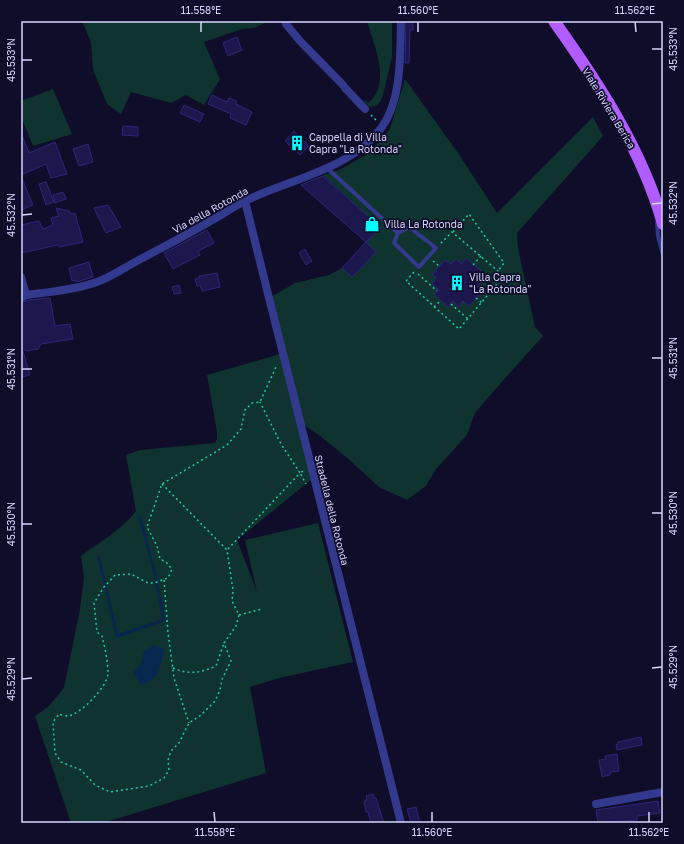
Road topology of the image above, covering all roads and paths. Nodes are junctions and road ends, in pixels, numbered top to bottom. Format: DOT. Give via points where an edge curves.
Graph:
graph roads {
  1 [pos="400,21"];
  2 [pos="554,21"];
  3 [pos="285,22"];
  4 [pos="365,110"];
  5 [pos="383,126"];
  6 [pos="327,168"];
  7 [pos="656,200"];
  8 [pos="245,201"];
  9 [pos="663,224"];
  10 [pos="452,232"];
  11 [pos="398,233"];
  12 [pos="436,248"];
  13 [pos="663,255"];
  14 [pos="481,256"];
  15 [pos="473,265"];
  16 [pos="498,271"];
  17 [pos="21,277"];
  18 [pos="437,292"];
  19 [pos="23,296"];
  20 [pos="476,298"];
  21 [pos="441,300"];
  22 [pos="482,303"];
  23 [pos="451,304"];
  24 [pos="434,307"];
  25 [pos="468,319"];
  26 [pos="285,363"];
  27 [pos="260,402"];
  28 [pos="162,484"];
  29 [pos="227,550"];
  30 [pos="164,580"];
  31 [pos="262,608"];
  32 [pos="239,615"];
  33 [pos="224,644"];
  34 [pos="173,668"];
  35 [pos="189,723"];
  36 [pos="663,792"];
  37 [pos="596,804"];
  38 [pos="401,823"];
  1 -- 5 [label="street, Via della Rotonda" via="395,92"];
  2 -- 7 [label="main road, Viale Riviera Berica" via="623,127"];
  3 -- 4 [label="street"];
  4 -- 5 [label="path"];
  5 -- 6 [label="street, Via della Rotonda" via="352,155"];
  6 -- 8 [label="street, Via della Rotonda"];
  6 -- 11 [label="lane"];
  7 -- 9 [label="main road, Viale Riviera Berica"];
  7 -- 13 [label="lane" via="658,236"];
  8 -- 19 [label="street, Via della Rotonda" via="227,207 97,282"];
  8 -- 26 [label="street, Stradella della Rotonda"];
  10 -- 12 [label="path"];
  10 -- 14 [label="path"];
  10 -- 16 [label="path" via="469,214 504,263"];
  11 -- 12 [label="lane" via="410,227"];
  11 -- 12 [label="lane" via="394,243 419,267"];
  14 -- 15 [label="path"];
  14 -- 16 [label="path"];
  16 -- 22 [label="path" via="492,278 498,283"];
  17 -- 19 [label="street, Via della Rotonda"];
  18 -- 24 [label="path" via="415,271 406,281"];
  20 -- 22 [label="path"];
  21 -- 24 [label="path"];
  22 -- 25 [label="path"];
  23 -- 25 [label="path"];
  24 -- 25 [label="path" via="459,329"];
  26 -- 27 [label="path" via="276,366"];
  26 -- 38 [label="street, Stradella della Rotonda"];
  27 -- 28 [label="path" via="252,403 245,410 241,429 227,445"];
  27 -- 29 [label="path" via="281,444 300,473"];
  28 -- 29 [label="path"];
  28 -- 30 [label="path" via="147,527 157,546 160,559 172,569 168,578"];
  29 -- 32 [label="path" via="233,590 232,601"];
  30 -- 34 [label="path"];
  30 -- 35 [label="path" via="148,582 130,574 115,575 104,587 94,603 97,632 102,636 108,675 104,687 93,700 68,716 59,714 53,722 55,754 60,762 81,770 95,785 110,792 149,786 164,778 169,770 168,760 171,751 179,743"];
  31 -- 32 [label="path"];
  32 -- 33 [label="path" via="236,626"];
  33 -- 34 [label="path" via="216,666 203,672 184,672"];
  33 -- 35 [label="path" via="230,661 220,690 215,701"];
  34 -- 35 [label="path"];
  36 -- 37 [label="street"];
}
